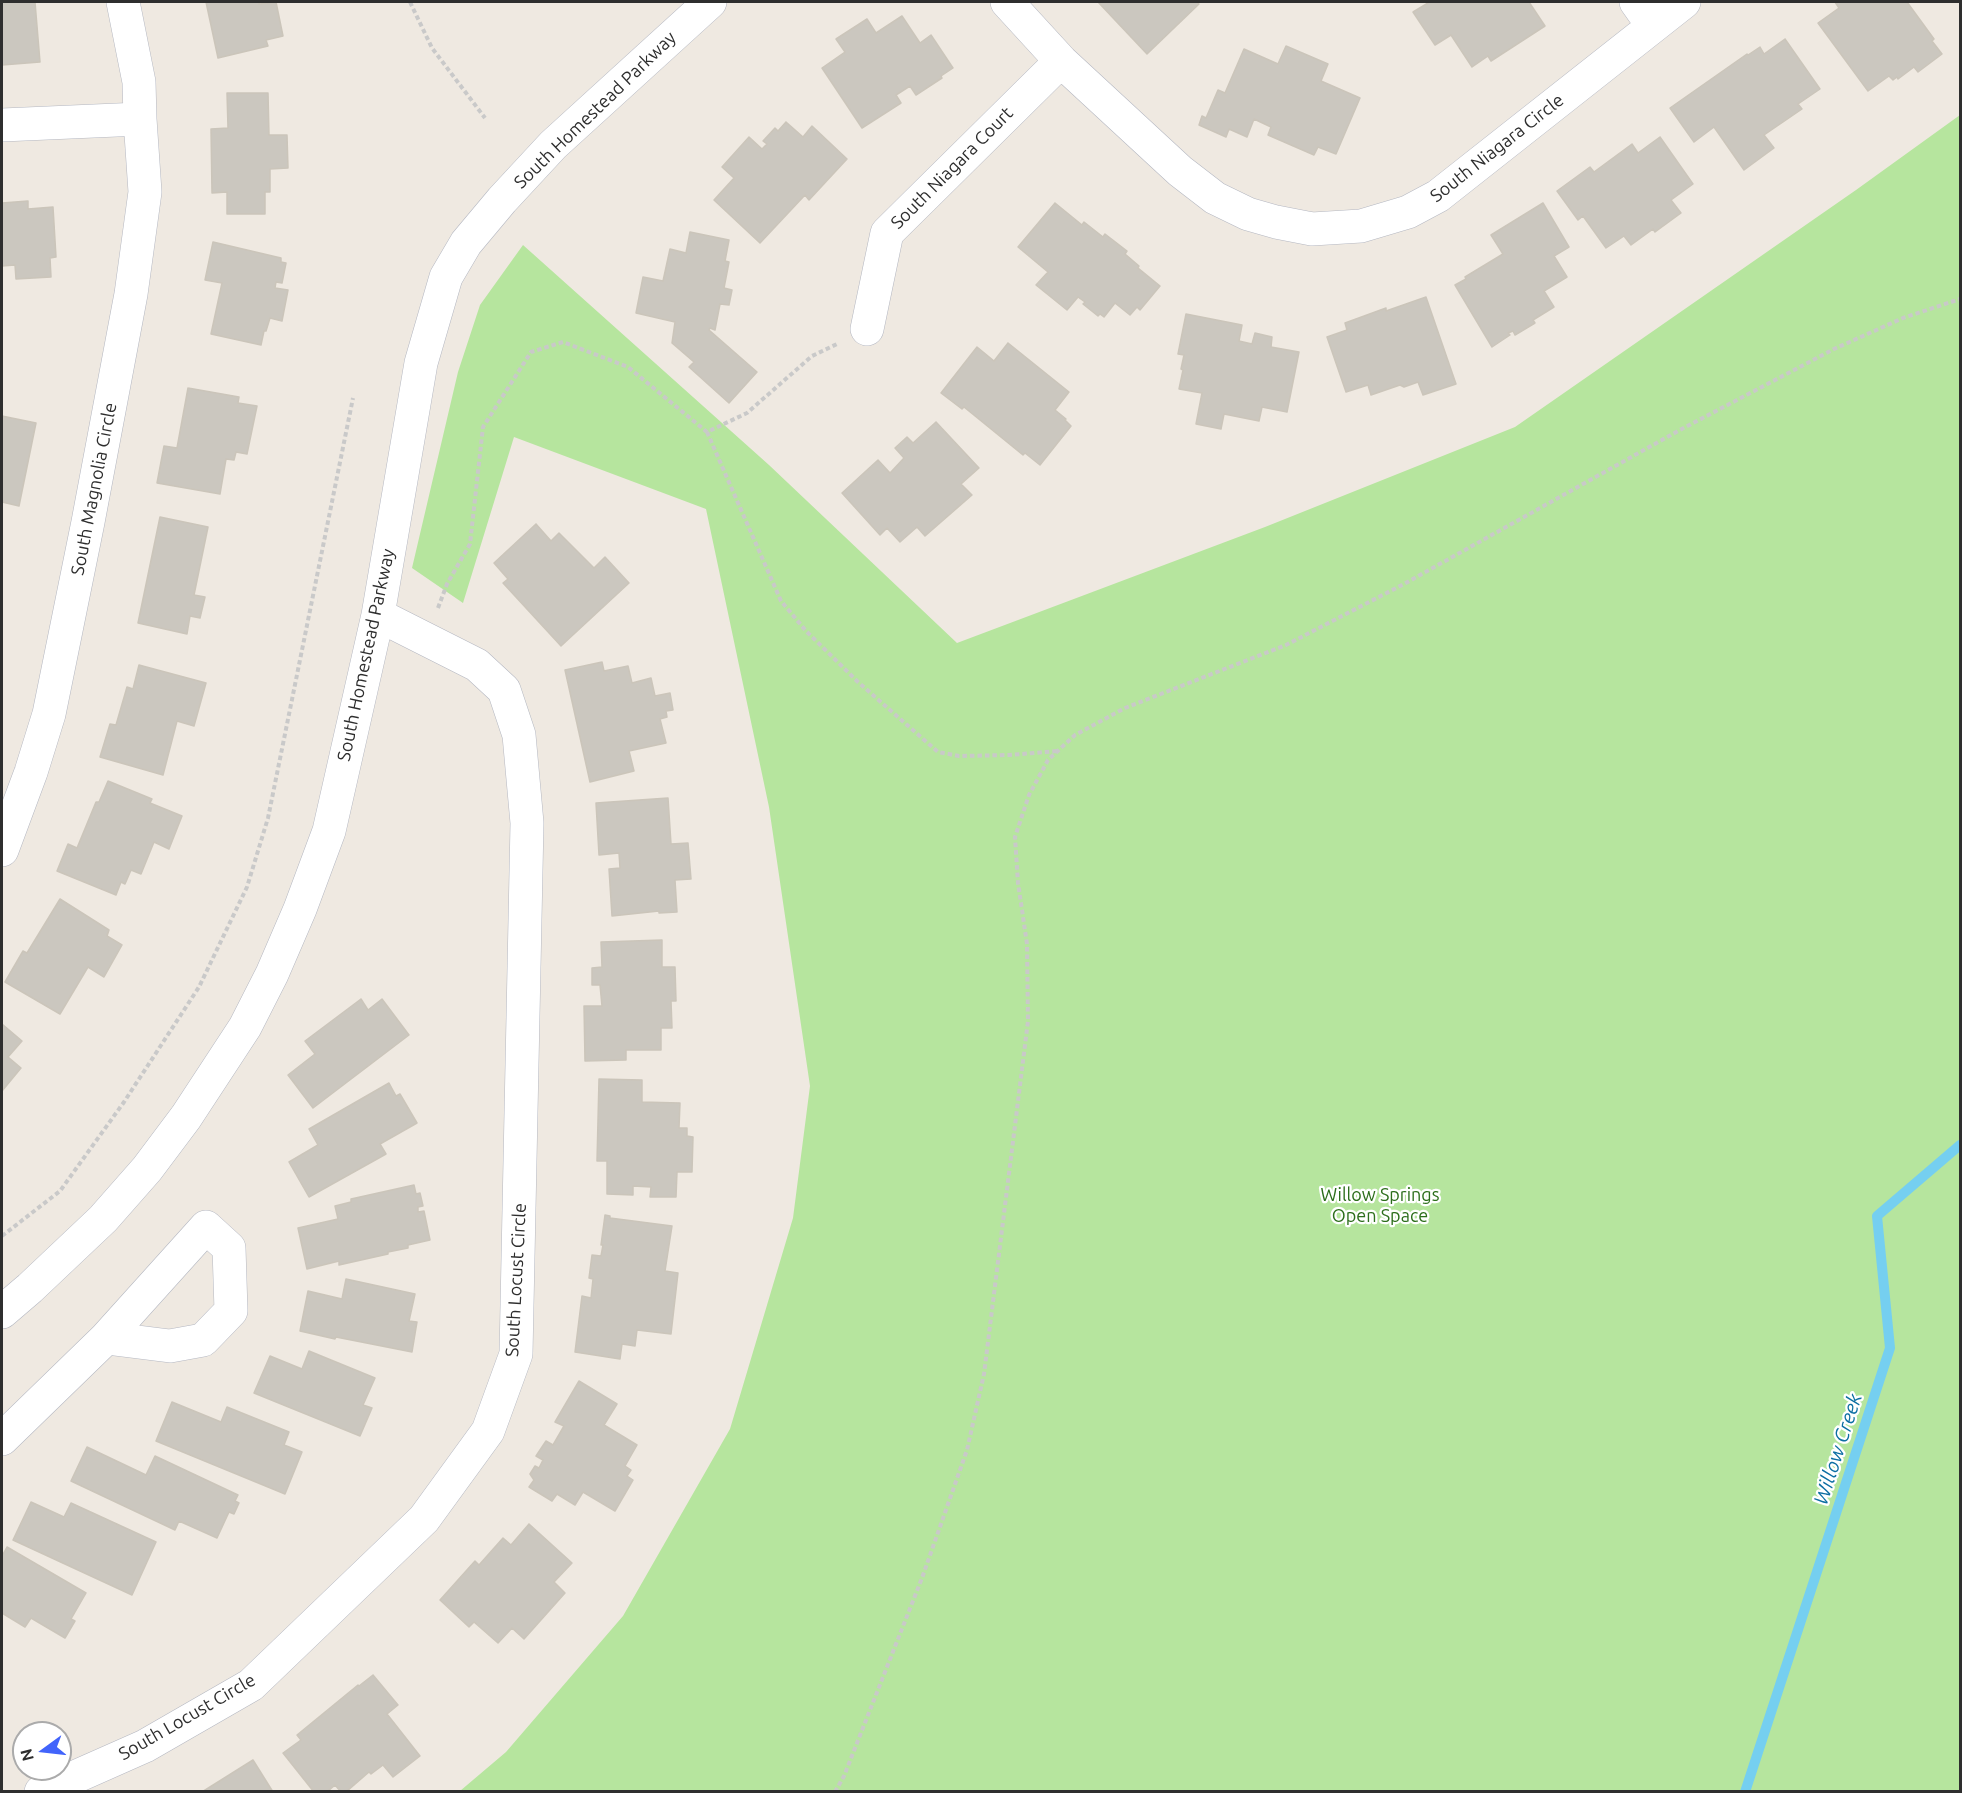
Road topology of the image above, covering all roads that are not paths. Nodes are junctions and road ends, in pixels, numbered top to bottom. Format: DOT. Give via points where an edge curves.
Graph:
graph roads {
  1 [pos="123,2"];
  2 [pos="710,2"];
  3 [pos="1007,2"];
  4 [pos="1684,2"];
  5 [pos="1644,14"];
  6 [pos="1061,61"];
  7 [pos="140,119"];
  8 [pos="2,125"];
  9 [pos="867,329"];
  10 [pos="378,615"];
  11 [pos="2,850"];
  12 [pos="2,1312"];
  13 [pos="106,1338"];
  14 [pos="2,1439"];
  15 [pos="41,1791"];
  1 -- 7 [label="street, South Magnolia Circle" via="139,82"];
  2 -- 10 [label="street, South Homestead Parkway" via="553,146 466,243 446,277 421,363"];
  3 -- 6 [label="street, South Niagara Circle"];
  4 -- 5 [label="street, South Niagara Circle"];
  5 -- 6 [label="street, South Niagara Circle" via="1438,196 1408,212 1360,226 1312,229 1248,214 1215,198 1180,171"];
  6 -- 9 [label="street, South Niagara Court" via="886,233"];
  7 -- 8 [label="street"];
  7 -- 11 [label="street, South Magnolia Circle" via="145,192 115,382 49,714"];
  10 -- 12 [label="street, South Homestead Parkway" via="328,831 300,909 245,1027 186,1118 147,1169 103,1219"];
  10 -- 15 [label="street, South Locust Circle" via="477,665 504,690 519,735 527,823 516,1354 488,1431 424,1519 251,1685 145,1746"];
  13 -- 14 [label="street"];
}
